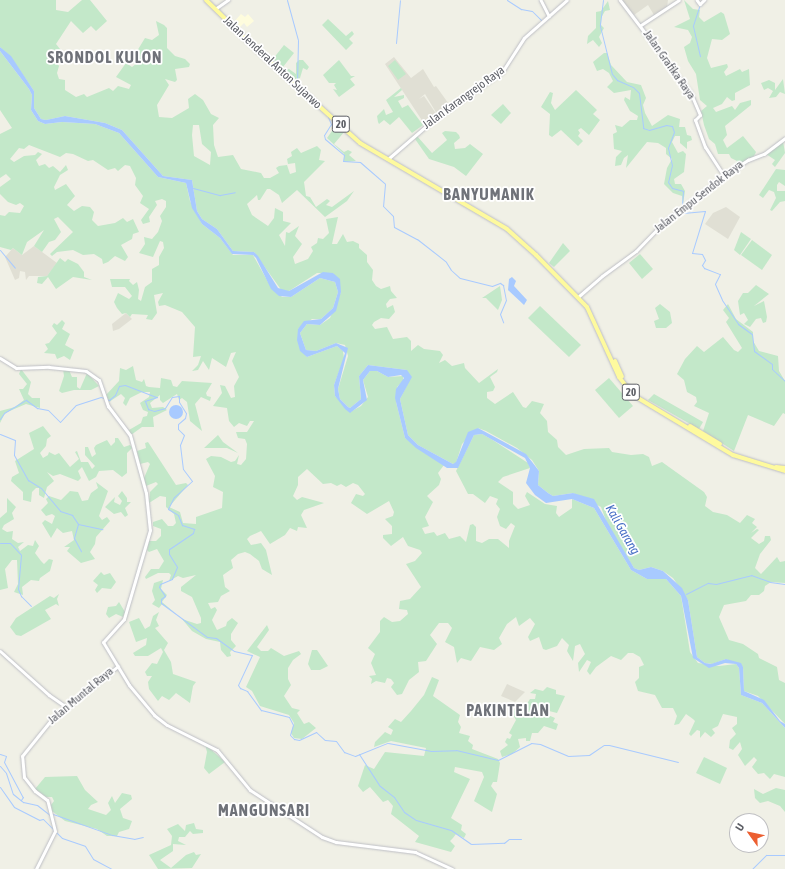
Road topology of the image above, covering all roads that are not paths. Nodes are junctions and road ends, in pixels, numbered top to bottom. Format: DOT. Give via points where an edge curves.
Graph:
graph roads {
  1 [pos="207,0"];
  2 [pos="228,0"];
  3 [pos="541,0"];
  4 [pos="567,0"];
  5 [pos="620,0"];
  6 [pos="679,0"];
  7 [pos="697,0"];
  8 [pos="704,0"];
  9 [pos="216,9"];
  10 [pos="548,16"];
  11 [pos="641,25"];
  12 [pos="785,138"];
  13 [pos="388,158"];
  14 [pos="724,176"];
  15 [pos="580,296"];
  16 [pos="0,358"];
  17 [pos="751,461"];
  18 [pos="785,468"];
  19 [pos="785,471"];
  20 [pos="0,651"];
  21 [pos="118,666"];
  22 [pos="66,706"];
  23 [pos="36,869"];
  24 [pos="452,869"];
  1 -- 9 [label="highway, 20"];
  2 -- 9 [label="street"];
  3 -- 10 [label="street"];
  4 -- 10 [label="main road, Jalan Karangrejo Raya"];
  5 -- 11 [label="main road, Jalan Grafika Raya"];
  6 -- 11 [label="street"];
  7 -- 8 [label="street" via="700,4"];
  9 -- 13 [label="highway, Jalan Jenderal Anton Sujarwo / 20" via="360,143"];
  10 -- 13 [label="main road, Jalan Karangrejo Raya" via="520,43 502,72 433,120"];
  11 -- 14 [label="main road, Jalan Grafika Raya" via="692,95 700,115 696,120 704,147"];
  12 -- 14 [label="street, Jalan Empu Sendok Raya" via="764,154 748,160"];
  13 -- 15 [label="highway, 20" via="512,230"];
  14 -- 15 [label="main road, Jalan Empu Sendok Raya" via="663,223 636,251"];
  15 -- 17 [label="highway, 20" via="592,310 624,380 639,396"];
  16 -- 21 [label="main road" via="16,368 80,369 100,382 107,402 133,443 150,519 139,572 124,619 103,642"];
  17 -- 18 [label="highway, 20"];
  17 -- 19 [label="highway, 20"];
  20 -- 22 [label="main road" via="48,695"];
  21 -- 22 [label="main road, Jalan Muntal Raya"];
  21 -- 24 [label="main road" via="129,685 159,720 217,750 250,790 319,836 336,842 415,852"];
  22 -- 23 [label="main road, Jalan Muntal Raya" via="46,726 21,758 24,777 35,791 46,798 55,832"];
}
